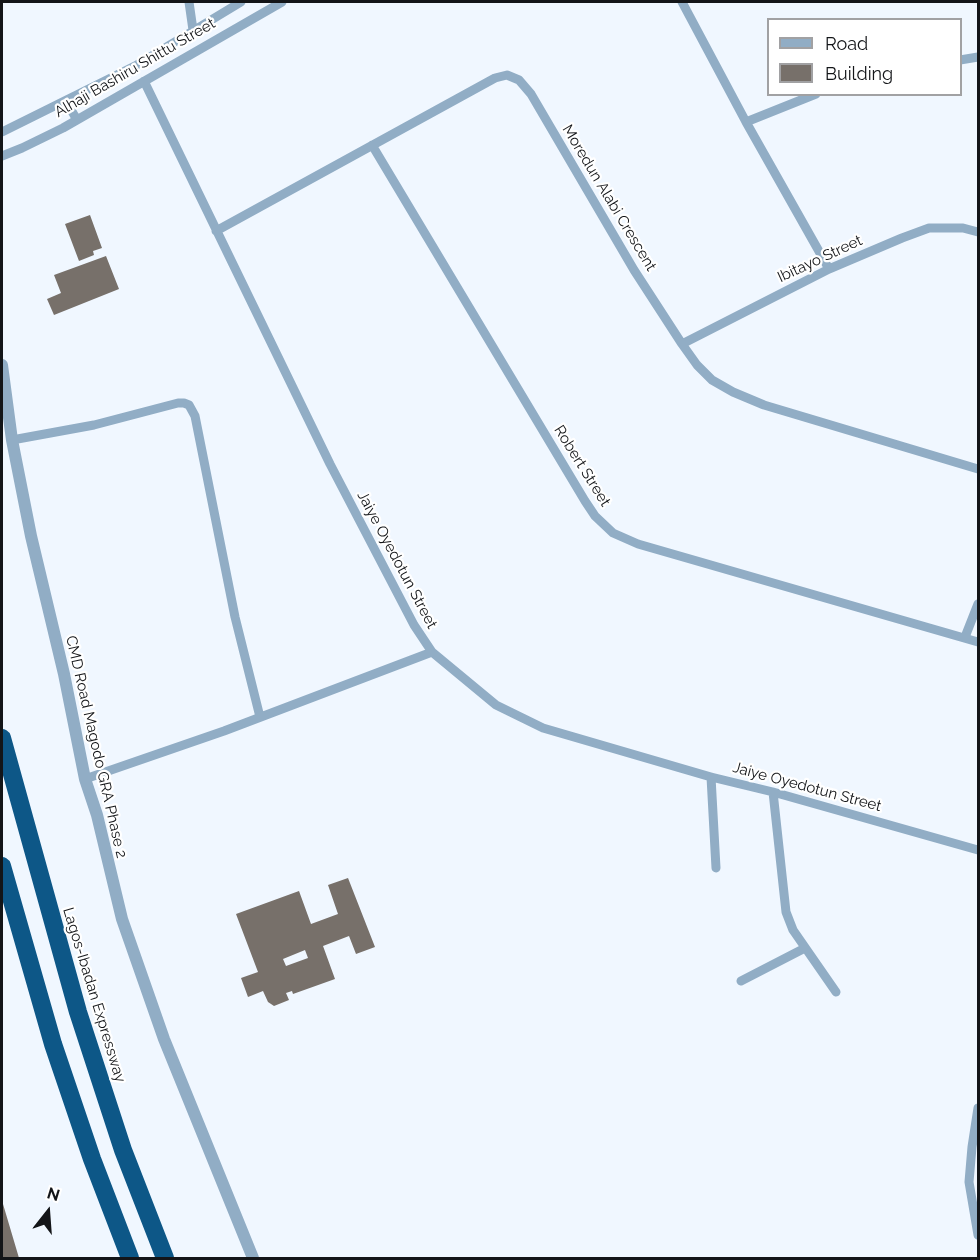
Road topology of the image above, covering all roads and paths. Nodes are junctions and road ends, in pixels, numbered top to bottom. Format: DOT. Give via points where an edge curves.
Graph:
graph roads {
  1 [pos="189,2"];
  2 [pos="241,2"];
  3 [pos="282,2"];
  4 [pos="682,2"];
  5 [pos="193,30"];
  6 [pos="978,57"];
  7 [pos="962,60"];
  8 [pos="144,81"];
  9 [pos="811,96"];
  10 [pos="66,101"];
  11 [pos="77,120"];
  12 [pos="746,122"];
  13 [pos="2,132"];
  14 [pos="372,145"];
  15 [pos="2,156"];
  16 [pos="216,231"];
  17 [pos="978,232"];
  18 [pos="829,268"];
  19 [pos="682,344"];
  20 [pos="2,365"];
  21 [pos="12,440"];
  22 [pos="978,468"];
  23 [pos="978,604"];
  24 [pos="964,637"];
  25 [pos="978,642"];
  26 [pos="432,652"];
  27 [pos="260,717"];
  28 [pos="2,738"];
  29 [pos="711,777"];
  30 [pos="85,779"];
  31 [pos="773,792"];
  32 [pos="978,850"];
  33 [pos="2,866"];
  34 [pos="716,868"];
  35 [pos="805,948"];
  36 [pos="741,981"];
  37 [pos="836,992"];
  38 [pos="978,1108"];
  39 [pos="978,1235"];
  40 [pos="130,1258"];
  41 [pos="165,1258"];
  42 [pos="253,1258"];
  1 -- 5 [label="street"];
  2 -- 5 [label="street, Alhaji Bashiru Shittu Street"];
  3 -- 8 [label="street, Alhaji Bashiru Shittu Street"];
  4 -- 12 [label="street"];
  5 -- 10 [label="street, Alhaji Bashiru Shittu Street" via="135,66"];
  6 -- 7 [label="street"];
  8 -- 11 [label="street, Alhaji Bashiru Shittu Street"];
  8 -- 16 [label="street, Jaiye Oyedotun Street"];
  9 -- 12 [label="street"];
  10 -- 11 [label="street"];
  10 -- 13 [label="street, Alhaji Bashiru Shittu Street"];
  11 -- 15 [label="street, Alhaji Bashiru Shittu Street"];
  12 -- 18 [label="street"];
  14 -- 16 [label="street, Moredun Alabi Crescent"];
  14 -- 19 [label="street, Moredun Alabi Crescent" via="495,78 507,75 519,80"];
  14 -- 24 [label="street, Robert Street" via="585,501 614,533 638,544"];
  16 -- 26 [label="street, Jaiye Oyedotun Street" via="330,464"];
  17 -- 18 [label="street, Ibitayo Street" via="929,228"];
  18 -- 19 [label="street, Ibitayo Street"];
  19 -- 22 [label="street, Moredun Alabi Crescent" via="712,380 764,405"];
  20 -- 21 [label="street, CMD Road Magodo GRA Phase 2"];
  21 -- 27 [label="street" via="94,425 178,403 189,405 195,416 235,617"];
  21 -- 30 [label="street, CMD Road Magodo GRA Phase 2"];
  23 -- 24 [label="street"];
  24 -- 25 [label="street, Robert Street"];
  26 -- 27 [label="street"];
  26 -- 29 [label="street, Jaiye Oyedotun Street" via="496,705 543,728"];
  27 -- 30 [label="street"];
  28 -- 41 [label="highway, Lagos-Ibadan Expressway" via="78,1012 123,1150"];
  29 -- 31 [label="street, Jaiye Oyedotun Street"];
  29 -- 34 [label="street"];
  30 -- 42 [label="street, CMD Road Magodo GRA Phase 2" via="126,930 164,1039"];
  31 -- 32 [label="street, Jaiye Oyedotun Street"];
  31 -- 35 [label="street" via="786,912"];
  33 -- 40 [label="highway" via="53,1044"];
  35 -- 36 [label="street"];
  35 -- 37 [label="street"];
  38 -- 39 [label="street" via="969,1182"];
}
